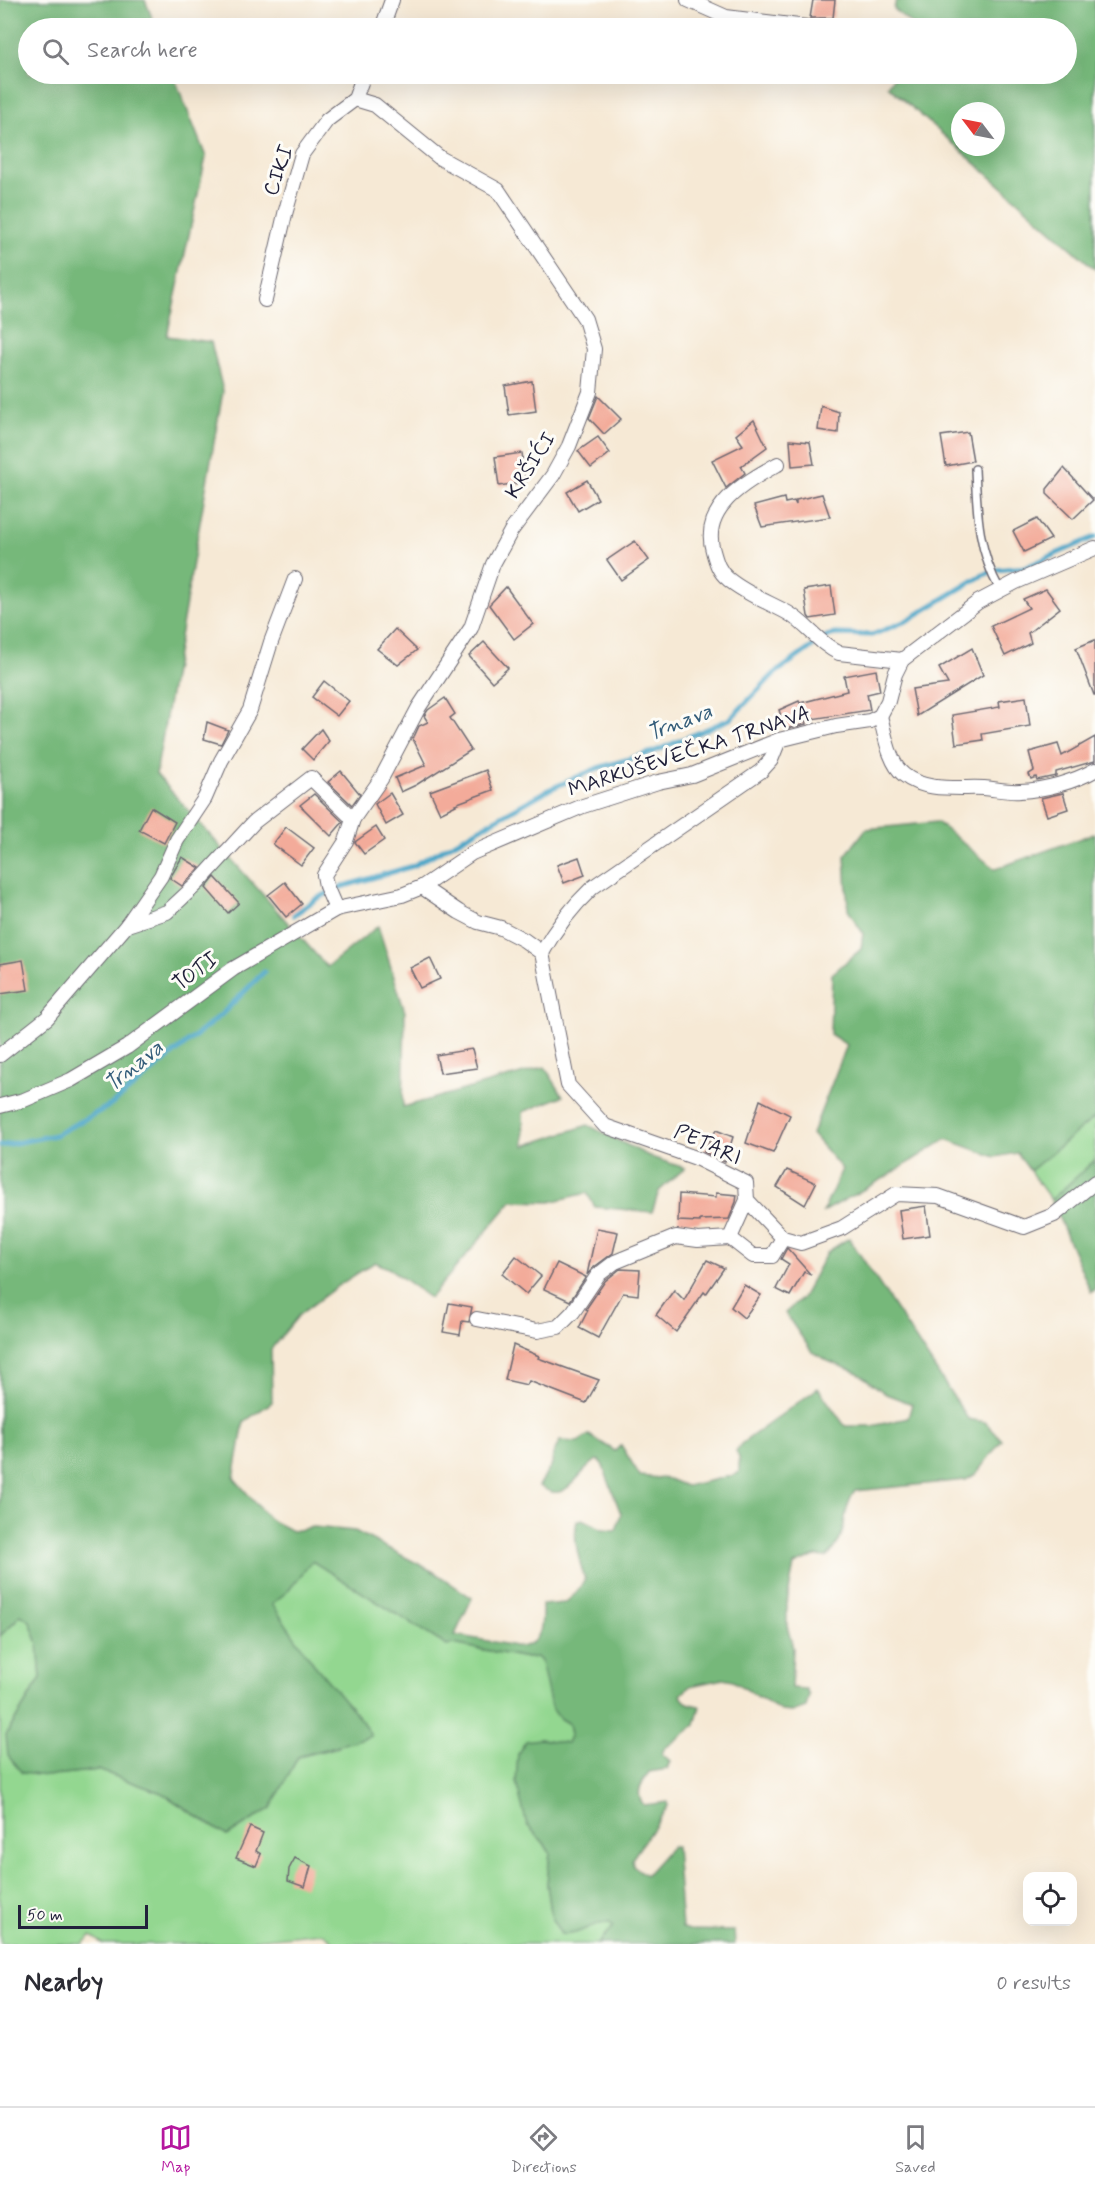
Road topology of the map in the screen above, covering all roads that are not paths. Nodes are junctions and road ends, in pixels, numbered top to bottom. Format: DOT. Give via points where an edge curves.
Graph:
graph roads {
  1 [pos="392,0"];
  2 [pos="688,0"];
  3 [pos="386,18"];
  4 [pos="734,18"];
  5 [pos="360,84"];
  6 [pos="355,99"];
  7 [pos="265,300"];
  8 [pos="778,464"];
  9 [pos="975,469"];
  10 [pos="1095,548"];
  11 [pos="295,579"];
  12 [pos="1000,591"];
  13 [pos="902,660"];
  14 [pos="880,716"];
  15 [pos="779,740"];
  16 [pos="1095,770"];
  17 [pos="353,819"];
  18 [pos="422,887"];
  19 [pos="331,897"];
  20 [pos="127,925"];
  21 [pos="542,953"];
  22 [pos="0,1055"];
  23 [pos="0,1106"];
  24 [pos="1095,1182"];
  25 [pos="747,1200"];
  26 [pos="730,1238"];
  27 [pos="783,1238"];
  28 [pos="477,1319"];
  1 -- 3 [label="street"];
  2 -- 4 [label="street"];
  5 -- 6 [label="street"];
  6 -- 7 [label="street, CIKI" via="327,120 302,154"];
  6 -- 17 [label="street, KRŠIĆI" via="375,105 440,158 498,190 585,319 594,349 590,392 569,446 553,475 511,531 493,564 471,628"];
  8 -- 13 [label="street" via="723,502 711,525 710,543 717,567 727,579 791,615 839,653"];
  9 -- 12 [label="lane" via="977,519 987,567"];
  10 -- 12 [label="street"];
  11 -- 20 [label="street" via="250,710 161,876"];
  12 -- 13 [label="street" via="978,602"];
  13 -- 14 [label="street"];
  14 -- 15 [label="street, MARKUŠEVEČKA TRNAVA"];
  14 -- 16 [label="street" via="892,757 902,774 932,786 1020,791 1085,776"];
  15 -- 18 [label="street, MARKUŠEVEČKA TRNAVA" via="692,775 658,782 544,821 472,853"];
  15 -- 21 [label="street" via="771,760 761,771 593,887 552,933"];
  17 -- 19 [label="street, KRŠIĆI" via="346,841 324,875"];
  17 -- 20 [label="street" via="311,778 254,822 167,912"];
  18 -- 19 [label="street, TOTI" via="402,895"];
  18 -- 21 [label="street" via="459,912 501,928"];
  19 -- 23 [label="street, TOTI" via="127,1047 71,1080"];
  20 -- 22 [label="street" via="47,1018"];
  21 -- 25 [label="street, PETARI" via="568,1085 604,1126 696,1158 746,1183"];
  24 -- 27 [label="street" via="1054,1215 1024,1227 938,1196 896,1194 842,1228 801,1243"];
  25 -- 26 [label="street"];
  25 -- 27 [label="street, PETARI"];
  26 -- 27 [label="street" via="753,1256 772,1256"];
  26 -- 28 [label="street" via="676,1237 615,1262 598,1275 558,1327 537,1331"];
}
